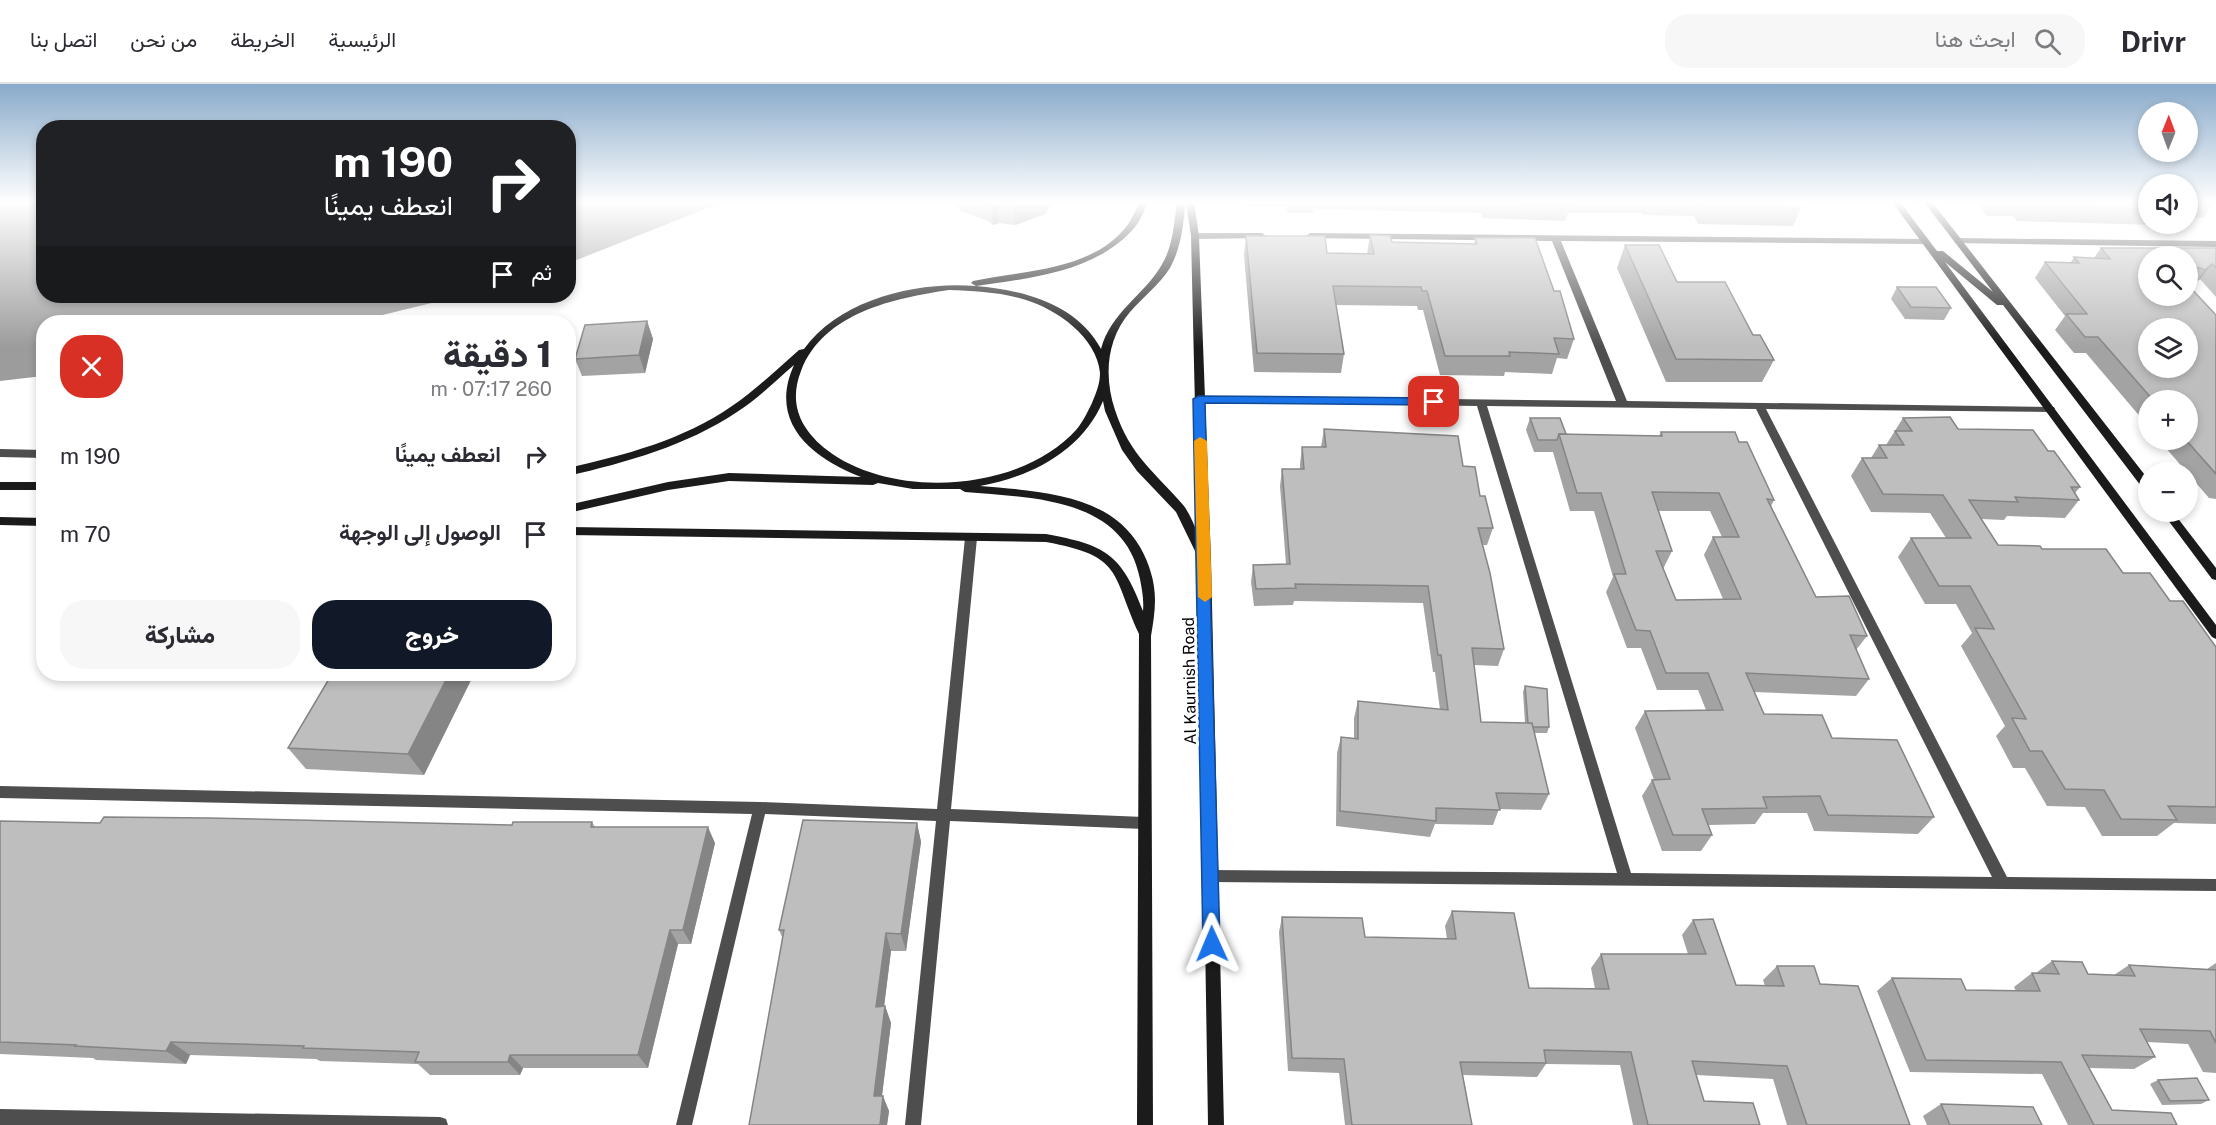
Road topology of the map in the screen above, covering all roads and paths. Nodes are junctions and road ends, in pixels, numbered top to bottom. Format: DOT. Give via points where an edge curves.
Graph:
graph roads {
  1 [pos="1099,251"];
  2 [pos="1173,251"];
  3 [pos="1194,251"];
  4 [pos="1561,251"];
  5 [pos="1932,251"];
  6 [pos="1936,251"];
  7 [pos="1965,251"];
  8 [pos="949,287"];
  9 [pos="2017,318"];
  10 [pos="810,345"];
  11 [pos="1103,363"];
  12 [pos="1104,386"];
  13 [pos="1199,399"];
  14 [pos="1481,402"];
  15 [pos="1623,404"];
  16 [pos="1759,405"];
  17 [pos="2050,409"];
  18 [pos="0,453"];
  19 [pos="36,454"];
  20 [pos="576,470"];
  21 [pos="2138,474"];
  22 [pos="888,482"];
  23 [pos="0,486"];
  24 [pos="36,486"];
  25 [pos="947,486"];
  26 [pos="576,507"];
  27 [pos="0,521"];
  28 [pos="36,522"];
  29 [pos="2175,522"];
  30 [pos="576,531"];
  31 [pos="971,538"];
  32 [pos="1205,560"];
  33 [pos="2216,576"];
  34 [pos="2216,634"];
  35 [pos="1145,636"];
  36 [pos="0,792"];
  37 [pos="760,808"];
  38 [pos="944,815"];
  39 [pos="1144,823"];
  40 [pos="1210,876"];
  41 [pos="1626,879"];
  42 [pos="2003,883"];
  43 [pos="2216,885"];
  44 [pos="0,1117"];
  45 [pos="440,1125"];
  46 [pos="684,1125"];
  47 [pos="913,1125"];
  48 [pos="1145,1125"];
  49 [pos="1216,1125"];
  1 -- 8 [label="street" via="1039,273"];
  2 -- 11 [label="street" via="1164,268 1120,319"];
  3 -- 13 [label="street, Al Kaurnish Road"];
  4 -- 15 [label="street"];
  5 -- 17 [label="street"];
  6 -- 9 [label="street"];
  7 -- 9 [label="street"];
  8 -- 10 [label="street" via="869,304 835,322"];
  8 -- 11 [label="street" via="992,289 1031,298 1065,314 1089,336"];
  9 -- 21 [label="street"];
  10 -- 20 [label="street" via="757,392 708,426 649,451"];
  10 -- 22 [label="street" via="792,376 791,409 807,440 841,466"];
  11 -- 12 [label="street"];
  12 -- 25 [label="street" via="1091,416 1074,438 1040,462 996,478"];
  12 -- 32 [label="street" via="1126,447 1180,510"];
  13 -- 14 [label="street"];
  13 -- 32 [label="street, Al Kaurnish Road"];
  14 -- 15 [label="street"];
  14 -- 41 [label="street"];
  15 -- 16 [label="street"];
  16 -- 17 [label="street"];
  16 -- 42 [label="street"];
  17 -- 34 [label="street"];
  18 -- 19 [label="street"];
  22 -- 25 [label="street"];
  22 -- 26 [label="street" via="729,477"];
  23 -- 24 [label="street"];
  25 -- 35 [label="street" via="1068,501 1090,508 1117,525 1136,544 1145,568 1150,598"];
  27 -- 28 [label="street"];
  29 -- 33 [label="street"];
  30 -- 31 [label="street"];
  31 -- 35 [label="street" via="1046,538 1068,541 1103,554 1125,579"];
  31 -- 38 [label="street"];
  32 -- 40 [label="street, Al Kaurnish Road"];
  35 -- 39 [label="street"];
  36 -- 37 [label="street"];
  37 -- 38 [label="street"];
  37 -- 46 [label="street"];
  38 -- 39 [label="street"];
  38 -- 47 [label="street"];
  39 -- 48 [label="street"];
  40 -- 41 [label="street"];
  40 -- 49 [label="street, Al Kaurnish Road"];
  41 -- 42 [label="street"];
  42 -- 43 [label="street"];
  44 -- 45 [label="street"];
}
